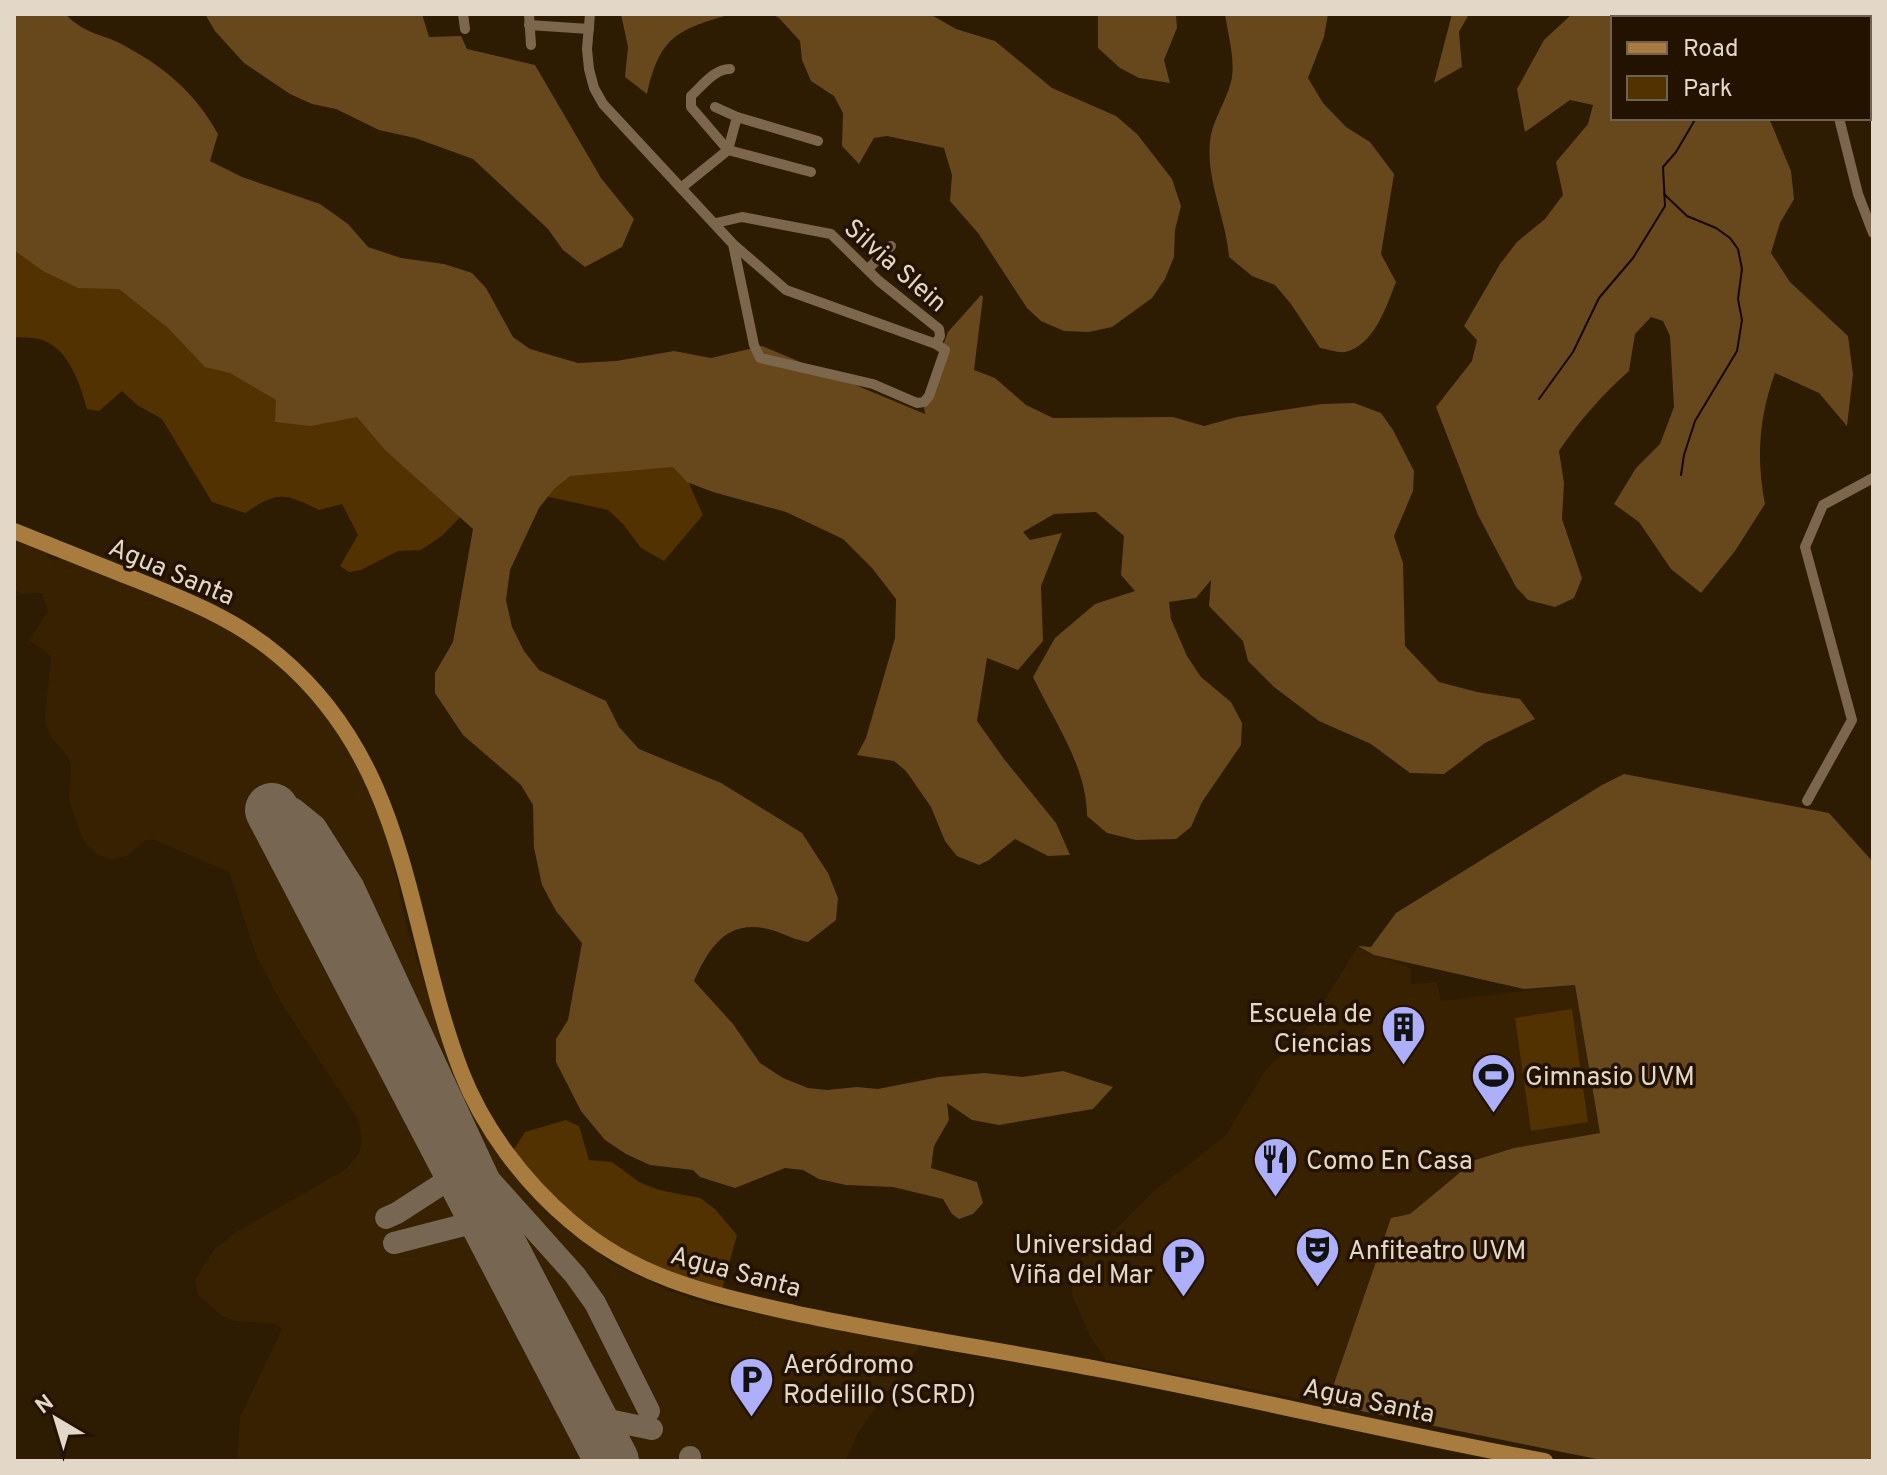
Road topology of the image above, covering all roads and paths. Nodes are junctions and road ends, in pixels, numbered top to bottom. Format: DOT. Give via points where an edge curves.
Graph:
graph roads {
  1 [pos="463,14"];
  2 [pos="590,14"];
  3 [pos="529,19"];
  4 [pos="465,29"];
  5 [pos="589,29"];
  6 [pos="531,45"];
  7 [pos="730,69"];
  8 [pos="715,107"];
  9 [pos="737,117"];
  10 [pos="1840,120"];
  11 [pos="818,141"];
  12 [pos="728,150"];
  13 [pos="811,172"];
  14 [pos="681,188"];
  15 [pos="716,223"];
  16 [pos="1873,233"];
  17 [pos="733,244"];
  18 [pos="891,246"];
  19 [pos="868,269"];
  20 [pos="936,344"];
  21 [pos="1873,478"];
  22 [pos="14,531"];
  23 [pos="1807,801"];
  24 [pos="1545,1461"];
  1 -- 4 [label="street"];
  2 -- 5 [label="street"];
  3 -- 5 [label="street"];
  3 -- 6 [label="street"];
  5 -- 14 [label="street" via="587,59 598,96"];
  7 -- 12 [label="street" via="721,69 691,96 691,107"];
  8 -- 9 [label="street"];
  9 -- 11 [label="street"];
  9 -- 12 [label="street"];
  10 -- 16 [label="street"];
  12 -- 13 [label="street"];
  12 -- 14 [label="street"];
  14 -- 15 [label="street"];
  15 -- 17 [label="street"];
  15 -- 19 [label="street, Silvia Slein" via="742,217 831,234"];
  17 -- 20 [label="street" via="786,290"];
  17 -- 20 [label="street" via="760,358 873,384 917,403 929,396 945,350"];
  18 -- 19 [label="street"];
  19 -- 20 [label="street, Silvia Slein" via="939,329"];
  21 -- 23 [label="street" via="1823,505 1805,547 1852,720"];
  22 -- 24 [label="main road, Agua Santa" via="224,618 278,655 324,701 362,757 387,813 448,1032 476,1102 524,1175 570,1221 614,1253 670,1281 722,1298"];
}
